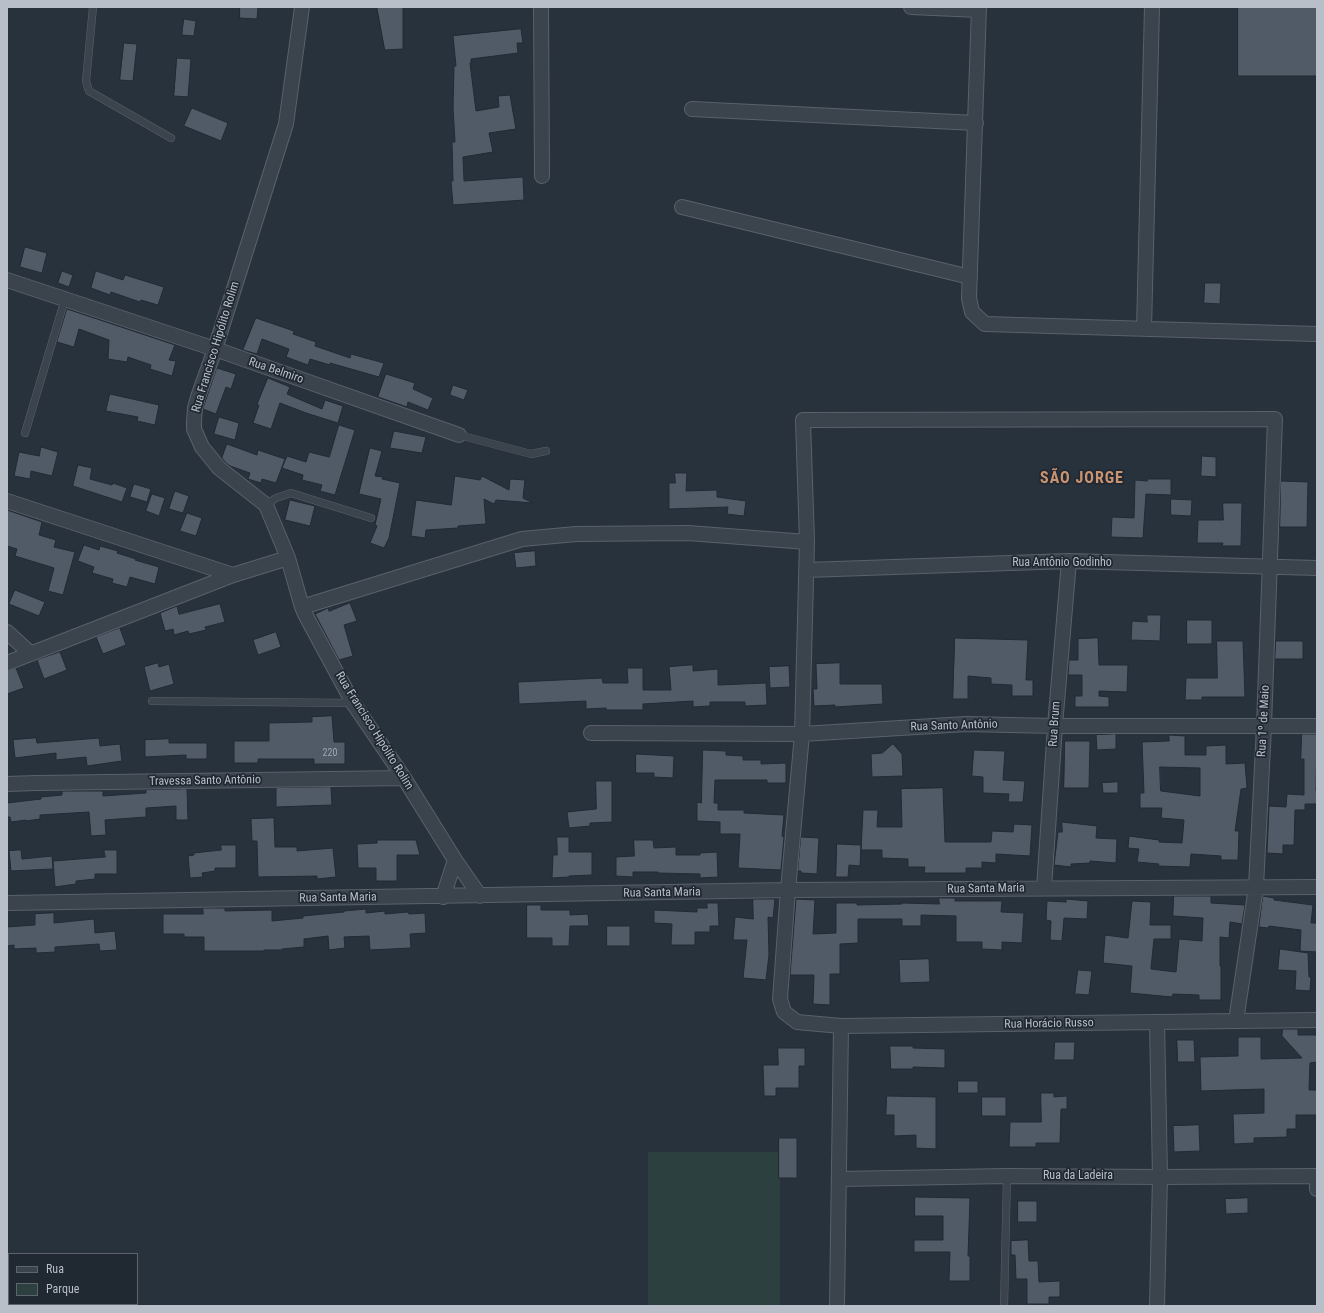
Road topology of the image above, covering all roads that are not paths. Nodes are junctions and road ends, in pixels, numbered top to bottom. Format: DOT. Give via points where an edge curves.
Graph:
graph roads {
  1 [pos="93,7"];
  2 [pos="302,7"];
  3 [pos="541,7"];
  4 [pos="911,7"];
  5 [pos="1152,7"];
  6 [pos="979,9"];
  7 [pos="692,109"];
  8 [pos="976,123"];
  9 [pos="171,138"];
  10 [pos="542,176"];
  11 [pos="682,207"];
  12 [pos="970,277"];
  13 [pos="7,280"];
  14 [pos="65,299"];
  15 [pos="1144,329"];
  16 [pos="1316,334"];
  17 [pos="215,349"];
  18 [pos="25,433"];
  19 [pos="459,435"];
  20 [pos="546,451"];
  21 [pos="7,501"];
  22 [pos="266,505"];
  23 [pos="371,518"];
  24 [pos="807,542"];
  25 [pos="288,558"];
  26 [pos="1069,561"];
  27 [pos="1270,567"];
  28 [pos="1317,568"];
  29 [pos="806,570"];
  30 [pos="233,575"];
  31 [pos="302,607"];
  32 [pos="7,632"];
  33 [pos="31,654"];
  34 [pos="7,663"];
  35 [pos="152,701"];
  36 [pos="353,704"];
  37 [pos="1055,726"];
  38 [pos="1264,726"];
  39 [pos="1317,726"];
  40 [pos="591,733"];
  41 [pos="802,734"];
  42 [pos="404,778"];
  43 [pos="7,784"];
  44 [pos="455,860"];
  45 [pos="1256,887"];
  46 [pos="1317,887"];
  47 [pos="1044,888"];
  48 [pos="788,890"];
  49 [pos="480,896"];
  50 [pos="443,897"];
  51 [pos="7,904"];
  52 [pos="1317,1020"];
  53 [pos="1236,1021"];
  54 [pos="1157,1022"];
  55 [pos="841,1026"];
  56 [pos="1006,1176"];
  57 [pos="1317,1176"];
  58 [pos="1160,1177"];
  59 [pos="839,1179"];
  60 [pos="1317,1189"];
  61 [pos="837,1306"];
  62 [pos="1004,1306"];
  63 [pos="1157,1306"];
  1 -- 9 [label="lane" via="86,80 89,91"];
  2 -- 17 [label="street, Rua Francisco Hipólito Rolim" via="286,124"];
  3 -- 10 [label="street"];
  4 -- 6 [label="street"];
  5 -- 15 [label="street"];
  6 -- 8 [label="street"];
  7 -- 8 [label="street"];
  8 -- 12 [label="street"];
  11 -- 12 [label="street"];
  12 -- 15 [label="street" via="969,298 972,312 985,324"];
  13 -- 14 [label="street, Rua Belmiro"];
  14 -- 17 [label="street, Rua Belmiro"];
  14 -- 18 [label="lane"];
  15 -- 16 [label="street"];
  17 -- 19 [label="street, Rua Belmiro"];
  17 -- 22 [label="street, Rua Francisco Hipólito Rolim" via="195,408 194,429 202,447 219,468"];
  19 -- 20 [label="lane, Rua Belmiro" via="531,454"];
  21 -- 30 [label="street"];
  22 -- 23 [label="lane" via="276,498 291,494"];
  22 -- 25 [label="street, Rua Francisco Hipólito Rolim"];
  24 -- 27 [label="street, Rua 1º de Maio" via="803,420 1275,419"];
  24 -- 29 [label="street"];
  24 -- 31 [label="street" via="688,533 576,534 522,539"];
  25 -- 30 [label="street"];
  25 -- 31 [label="street, Rua Francisco Hipólito Rolim"];
  26 -- 27 [label="street, Rua Antônio Godinho"];
  26 -- 29 [label="street, Rua Antônio Godinho"];
  26 -- 37 [label="street, Rua Brum"];
  27 -- 28 [label="street, Rua Antônio Godinho"];
  27 -- 38 [label="street, Rua 1º de Maio"];
  29 -- 41 [label="street"];
  30 -- 33 [label="street"];
  31 -- 36 [label="street, Rua Francisco Hipólito Rolim"];
  32 -- 33 [label="street"];
  33 -- 34 [label="street"];
  35 -- 36 [label="lane"];
  36 -- 42 [label="street, Rua Francisco Hipólito Rolim"];
  37 -- 38 [label="street, Rua Santo Antônio"];
  37 -- 41 [label="street, Rua Santo Antônio" via="966,724"];
  37 -- 47 [label="street, Rua Brum"];
  38 -- 39 [label="street, Rua Santo Antônio"];
  38 -- 45 [label="street, Rua 1º de Maio"];
  40 -- 41 [label="street, Rua Santo Antônio"];
  41 -- 48 [label="street"];
  42 -- 43 [label="street, Travessa Santo Antônio"];
  42 -- 44 [label="street, Rua Francisco Hipólito Rolim"];
  44 -- 49 [label="street, Rua Francisco Hipólito Rolim"];
  44 -- 50 [label="street"];
  45 -- 46 [label="street, Rua Santa Maria"];
  45 -- 47 [label="street, Rua Santa Maria"];
  45 -- 53 [label="street, Rua 1º de Maio"];
  47 -- 48 [label="street, Rua Santa Maria"];
  48 -- 49 [label="street, Rua Santa Maria"];
  48 -- 55 [label="street, Rua Horácio Russo" via="780,999 784,1012 797,1022"];
  49 -- 50 [label="street, Rua Santa Maria"];
  50 -- 51 [label="street, Rua Santa Maria"];
  52 -- 53 [label="street, Rua Horácio Russo"];
  53 -- 54 [label="street, Rua Horácio Russo"];
  54 -- 55 [label="street, Rua Horácio Russo"];
  54 -- 58 [label="street"];
  55 -- 59 [label="street"];
  56 -- 58 [label="street, Rua da Ladeira"];
  56 -- 59 [label="street, Rua da Ladeira"];
  56 -- 62 [label="lane"];
  57 -- 58 [label="street, Rua da Ladeira"];
  57 -- 60 [label="street"];
  58 -- 63 [label="street"];
  59 -- 61 [label="street"];
}
